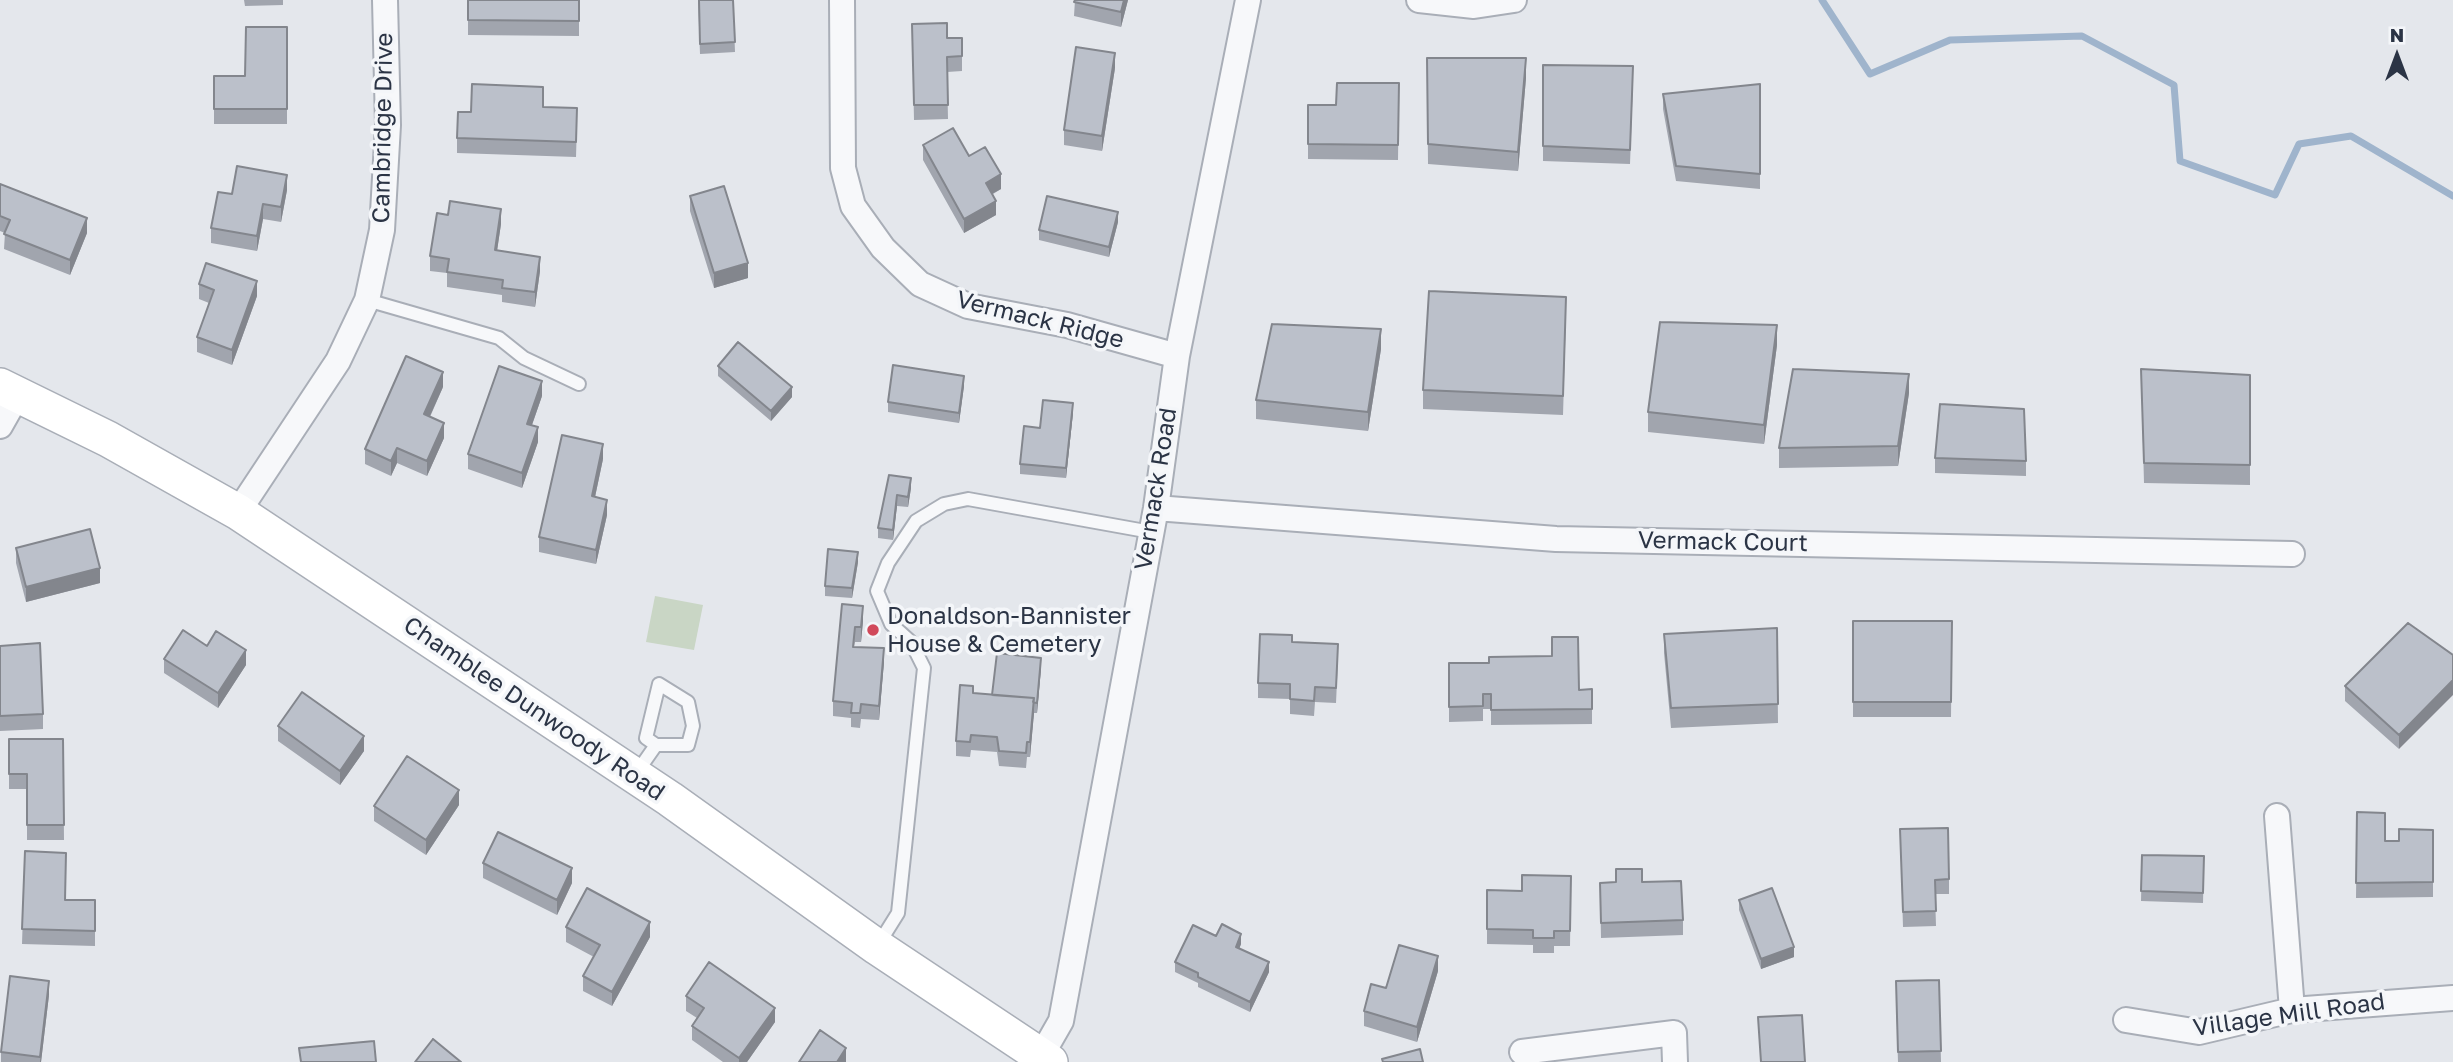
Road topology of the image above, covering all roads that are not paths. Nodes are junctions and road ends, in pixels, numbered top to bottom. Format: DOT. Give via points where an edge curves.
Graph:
graph roads {
  1 [pos="385,0"];
  2 [pos="842,0"];
  3 [pos="1248,0"];
  4 [pos="1419,0"];
  5 [pos="1514,0"];
  6 [pos="367,300"];
  7 [pos="1177,356"];
  8 [pos="579,384"];
  9 [pos="9,391"];
  10 [pos="0,426"];
  11 [pos="238,512"];
  12 [pos="1153,520"];
  13 [pos="2292,554"];
  14 [pos="656,745"];
  15 [pos="635,776"];
  16 [pos="2277,817"];
  17 [pos="877,947"];
  18 [pos="2453,998"];
  19 [pos="2292,1010"];
  20 [pos="2126,1020"];
  21 [pos="1522,1052"];
  22 [pos="1045,1059"];
  23 [pos="1675,1062"];
  1 -- 6 [label="street, Cambridge Drive" via="388,125 382,230"];
  2 -- 7 [label="street, Vermack Ridge" via="843,168 853,206 883,248 920,284 968,306 1067,325"];
  3 -- 7 [label="street, Vermack Road"];
  4 -- 5 [label="street" via="1474,6"];
  6 -- 8 [label="lane" via="499,338 524,358"];
  6 -- 11 [label="street, Cambridge Drive" via="338,361"];
  7 -- 12 [label="street, Vermack Road"];
  9 -- 10 [label="street"];
  9 -- 11 [label="street, Chamblee Dunwoody Road" via="108,439"];
  11 -- 15 [label="street, Chamblee Dunwoody Road"];
  12 -- 13 [label="street, Vermack Court" via="1556,539"];
  12 -- 17 [label="lane" via="968,499 944,504 916,522 888,563 877,590 891,624 911,642 924,668 898,913"];
  12 -- 22 [label="street, Vermack Road" via="1060,1021"];
  14 -- 14 [label="lane" via="688,745 693,726 688,702 659,684 646,738"];
  14 -- 15 [label="lane"];
  15 -- 17 [label="street, Chamblee Dunwoody Road"];
  16 -- 19 [label="street"];
  17 -- 22 [label="street, Chamblee Dunwoody Road"];
  18 -- 19 [label="street, Village Mill Road"];
  19 -- 20 [label="street, Village Mill Road" via="2199,1032"];
  21 -- 23 [label="street" via="1674,1033"];
}
